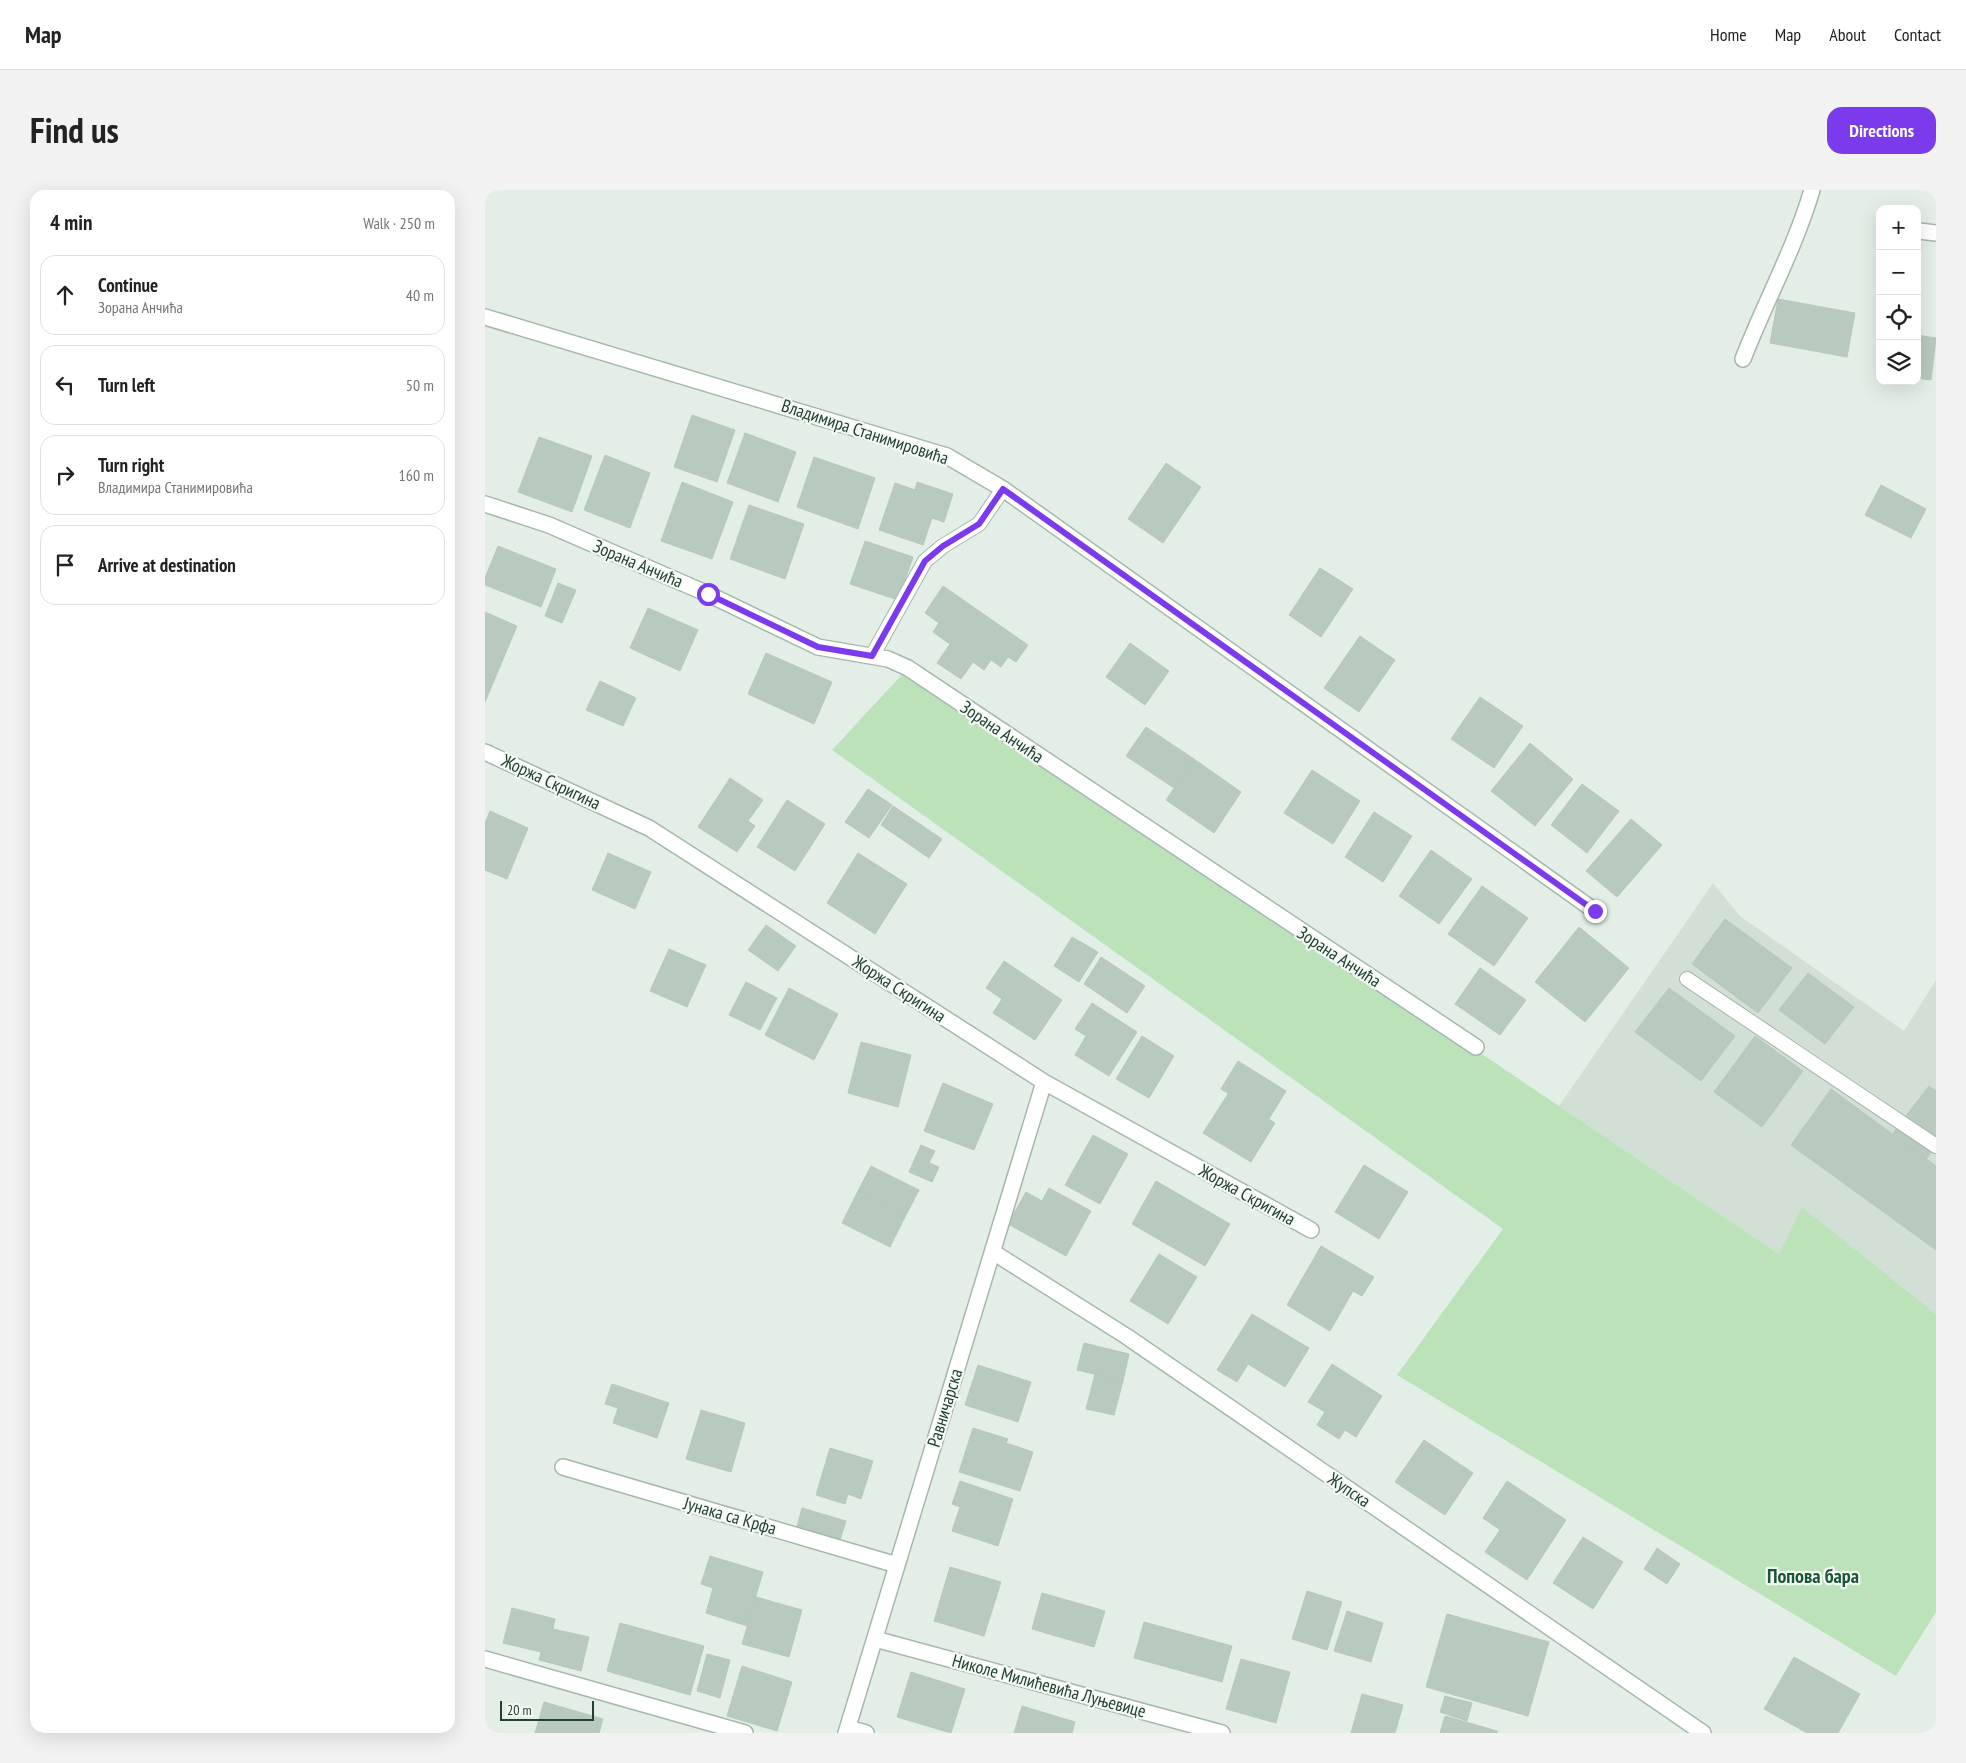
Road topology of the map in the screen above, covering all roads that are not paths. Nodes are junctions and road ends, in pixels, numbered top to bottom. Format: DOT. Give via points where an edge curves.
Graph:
graph roads {
  1 [pos="1812,190"];
  2 [pos="1921,231"];
  3 [pos="1936,233"];
  4 [pos="485,317"];
  5 [pos="1743,359"];
  6 [pos="1003,489"];
  7 [pos="485,504"];
  8 [pos="872,656"];
  9 [pos="485,752"];
  10 [pos="1595,911"];
  11 [pos="1687,979"];
  12 [pos="1476,1047"];
  13 [pos="1044,1082"];
  14 [pos="1936,1146"];
  15 [pos="1311,1230"];
  16 [pos="993,1252"];
  17 [pos="563,1467"];
  18 [pos="897,1565"];
  19 [pos="875,1639"];
  20 [pos="485,1659"];
  21 [pos="847,1730"];
  22 [pos="745,1733"];
  23 [pos="866,1733"];
  24 [pos="1223,1733"];
  25 [pos="1703,1733"];
  1 -- 5 [label="street" via="1796,236"];
  2 -- 3 [label="street"];
  4 -- 6 [label="street, Владимира Станимировића" via="947,456"];
  6 -- 8 [label="lane" via="979,524 925,561"];
  6 -- 10 [label="street, Владимира Станимировића"];
  7 -- 8 [label="street, Зорана Анчића" via="558,529 708,594 818,647"];
  8 -- 12 [label="street, Зорана Анчића" via="907,668"];
  9 -- 13 [label="street, Жоржа Скригина" via="649,828"];
  11 -- 14 [label="lane"];
  13 -- 15 [label="street, Жоржа Скригина"];
  13 -- 16 [label="street, Равничарска"];
  16 -- 18 [label="street, Равничарска"];
  16 -- 25 [label="street, Жупска" via="1126,1336"];
  17 -- 18 [label="street, Јунака са Крфа"];
  18 -- 19 [label="street, Равничарска"];
  19 -- 21 [label="street, Равничарска"];
  19 -- 24 [label="street, Николе Милићевића Луњевице"];
  20 -- 22 [label="street"];
  21 -- 23 [label="street"];
}
